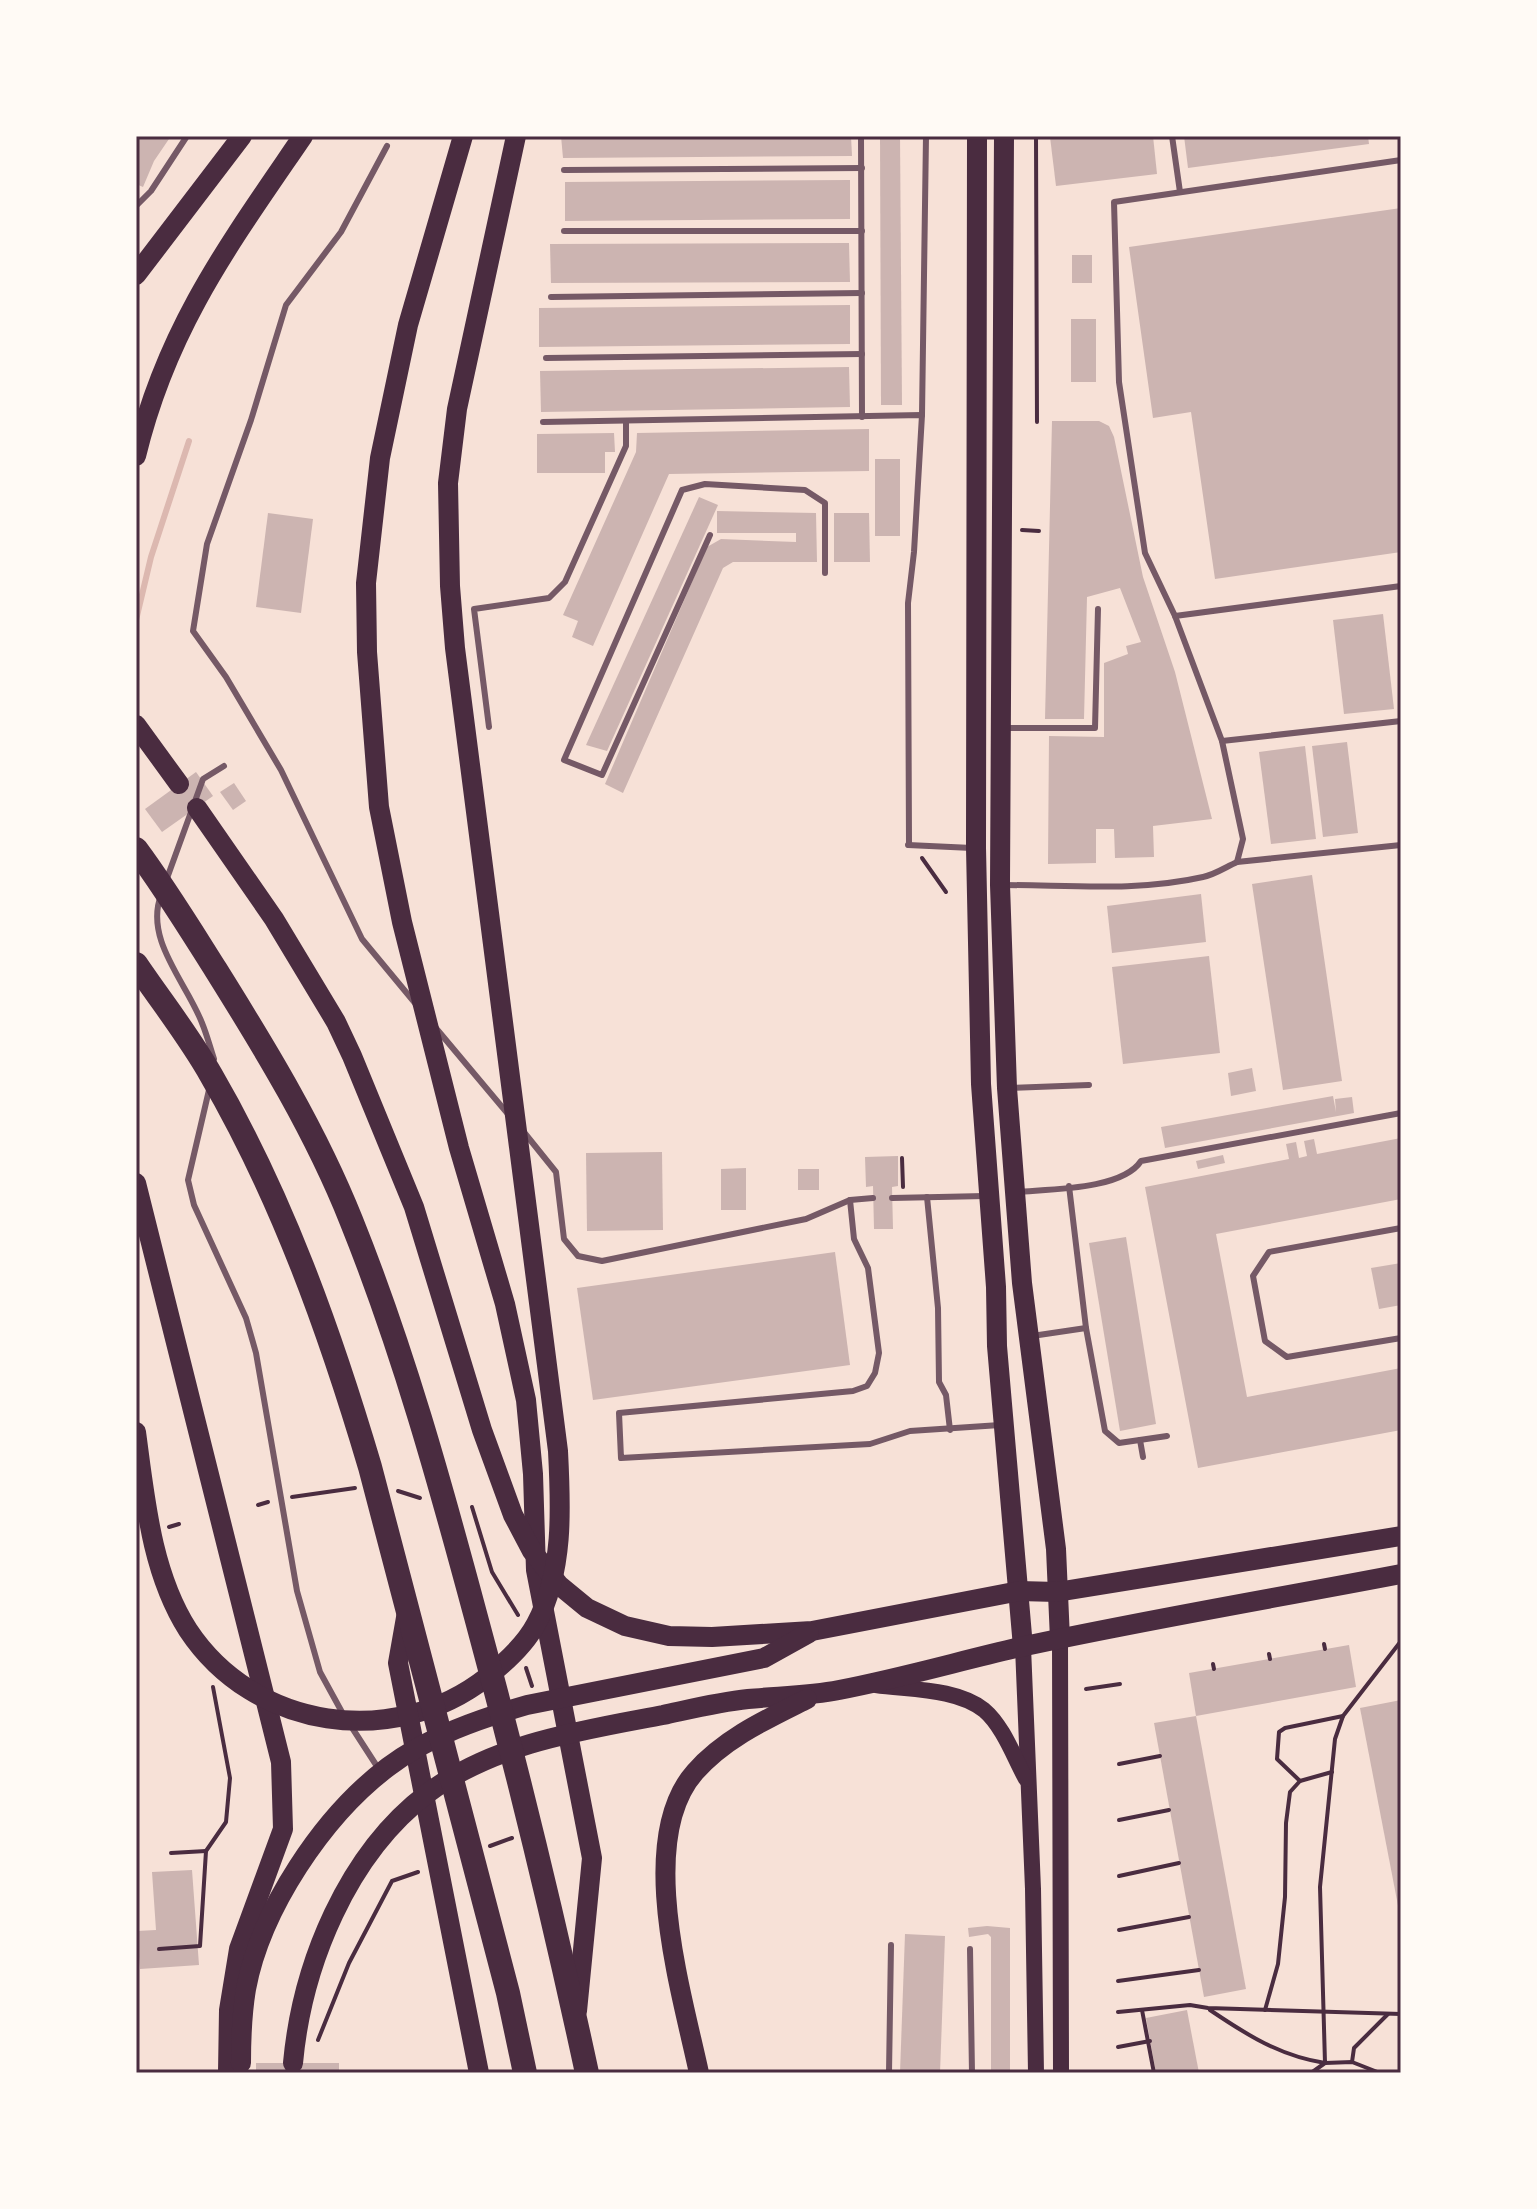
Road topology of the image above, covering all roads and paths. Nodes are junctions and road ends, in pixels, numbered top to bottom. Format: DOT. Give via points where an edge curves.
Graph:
graph roads {
  1 [pos="187,136"];
  2 [pos="242,136"];
  3 [pos="303,136"];
  4 [pos="463,136"];
  5 [pos="516,136"];
  6 [pos="861,136"];
  7 [pos="926,136"];
  8 [pos="977,136"];
  9 [pos="1004,136"];
  10 [pos="1036,136"];
  11 [pos="1172,136"];
  12 [pos="387,146"];
  13 [pos="1401,160"];
  14 [pos="862,168"];
  15 [pos="564,170"];
  16 [pos="1180,192"];
  17 [pos="136,206"];
  18 [pos="564,231"];
  19 [pos="862,231"];
  20 [pos="136,275"];
  21 [pos="862,293"];
  22 [pos="551,297"];
  23 [pos="862,354"];
  24 [pos="546,358"];
  25 [pos="922,415"];
  26 [pos="862,417"];
  27 [pos="626,421"];
  28 [pos="543,422"];
  29 [pos="1037,422"];
  30 [pos="136,456"];
  31 [pos="1012,525"];
  32 [pos="1039,531"];
  33 [pos="710,535"];
  34 [pos="825,573"];
  35 [pos="1401,586"];
  36 [pos="1098,609"];
  37 [pos="1175,616"];
  38 [pos="1401,721"];
  39 [pos="136,725"];
  40 [pos="489,727"];
  41 [pos="1001,728"];
  42 [pos="1222,741"];
  43 [pos="224,766"];
  44 [pos="179,784"];
  45 [pos="197,808"];
  46 [pos="1401,845"];
  47 [pos="910,847"];
  48 [pos="976,848"];
  49 [pos="136,849"];
  50 [pos="1237,862"];
  51 [pos="1000,885"];
  52 [pos="946,892"];
  53 [pos="136,964"];
  54 [pos="1089,1085"];
  55 [pos="1007,1088"];
  56 [pos="1401,1113"];
  57 [pos="902,1158"];
  58 [pos="136,1183"];
  59 [pos="917,1186"];
  60 [pos="1069,1186"];
  61 [pos="1013,1192"];
  62 [pos="990,1195"];
  63 [pos="927,1197"];
  64 [pos="873,1198"];
  65 [pos="892,1198"];
  66 [pos="850,1200"];
  67 [pos="1401,1228"];
  68 [pos="1086,1328"];
  69 [pos="1029,1336"];
  70 [pos="1401,1338"];
  71 [pos="1004,1425"];
  72 [pos="950,1430"];
  73 [pos="136,1432"];
  74 [pos="1167,1436"];
  75 [pos="1140,1440"];
  76 [pos="1143,1457"];
  77 [pos="472,1507"];
  78 [pos="1401,1536"];
  79 [pos="1401,1574"];
  80 [pos="1019,1591"];
  81 [pos="1057,1592"];
  82 [pos="407,1608"];
  83 [pos="520,1619"];
  84 [pos="812,1631"];
  85 [pos="1060,1639"];
  86 [pos="1401,1641"];
  87 [pos="1023,1647"];
  88 [pos="870,1684"];
  89 [pos="1120,1684"];
  90 [pos="1086,1689"];
  91 [pos="818,1694"];
  92 [pos="1343,1716"];
  93 [pos="1160,1756"];
  94 [pos="1119,1764"];
  95 [pos="1332,1772"];
  96 [pos="381,1773"];
  97 [pos="1300,1781"];
  98 [pos="1029,1785"];
  99 [pos="1169,1810"];
  100 [pos="1119,1820"];
  101 [pos="226,1822"];
  102 [pos="518,1836"];
  103 [pos="490,1846"];
  104 [pos="206,1851"];
  105 [pos="171,1853"];
  106 [pos="1179,1863"];
  107 [pos="420,1871"];
  108 [pos="1119,1876"];
  109 [pos="1189,1917"];
  110 [pos="1119,1930"];
  111 [pos="891,1945"];
  112 [pos="159,1949"];
  113 [pos="970,1949"];
  114 [pos="1199,1970"];
  115 [pos="1118,1981"];
  116 [pos="1208,2008"];
  117 [pos="1142,2010"];
  118 [pos="1265,2010"];
  119 [pos="1118,2012"];
  120 [pos="1324,2012"];
  121 [pos="1389,2014"];
  122 [pos="1401,2014"];
  123 [pos="576,2021"];
  124 [pos="1149,2041"];
  125 [pos="1118,2047"];
  126 [pos="314,2050"];
  127 [pos="1352,2062"];
  128 [pos="293,2063"];
  129 [pos="1325,2063"];
  130 [pos="228,2073"];
  131 [pos="242,2073"];
  132 [pos="479,2073"];
  133 [pos="525,2073"];
  134 [pos="587,2073"];
  135 [pos="699,2073"];
  136 [pos="889,2073"];
  137 [pos="972,2073"];
  138 [pos="1036,2073"];
  139 [pos="1061,2073"];
  140 [pos="1154,2073"];
  141 [pos="1311,2073"];
  142 [pos="1380,2073"];
  1 -- 17 [label="lane"];
  2 -- 20 [label="main road"];
  3 -- 30 [label="main road" via="191,307 155,389"];
  4 -- 123 [label="main road" via="408,325 379,472 366,597 368,680 379,807 418,993 505,1304 526,1400 536,1570 592,1858"];
  5 -- 73 [label="main road" via="457,409 448,483 455,648 558,1451 557,1557 536,1625 509,1660 468,1692 421,1712 357,1723 306,1716 274,1703 245,1687 207,1654 171,1600 159,1565"];
  6 -- 14 [label="lane"];
  7 -- 25 [label="lane"];
  8 -- 48 [label="main road"];
  9 -- 31 [label="main road"];
  10 -- 29 [label="path"];
  11 -- 16 [label="lane"];
  12 -- 66 [label="lane" via="341,232 286,305 207,544 193,631 281,770 362,939 556,1172 564,1239 578,1256 602,1261 806,1219"];
  13 -- 16 [label="lane"];
  14 -- 15 [label="lane"];
  14 -- 19 [label="lane"];
  16 -- 37 [label="lane" via="1114,202 1119,382 1145,553"];
  18 -- 19 [label="lane"];
  19 -- 21 [label="lane"];
  21 -- 22 [label="lane"];
  21 -- 23 [label="lane"];
  23 -- 24 [label="lane"];
  23 -- 26 [label="lane"];
  25 -- 26 [label="lane"];
  25 -- 47 [label="lane" via="908,603"];
  26 -- 27 [label="lane"];
  27 -- 28 [label="lane"];
  27 -- 40 [label="lane" via="626,446 565,582 549,598 474,609"];
  31 -- 32 [label="path"];
  31 -- 41 [label="main road"];
  33 -- 34 [label="lane" via="602,775 564,760 682,490 705,484 805,490 825,503"];
  35 -- 37 [label="lane"];
  36 -- 41 [label="lane" via="1095,728"];
  37 -- 42 [label="lane"];
  38 -- 42 [label="lane"];
  39 -- 44 [label="main road"];
  41 -- 51 [label="main road"];
  42 -- 50 [label="lane" via="1243,839"];
  43 -- 96 [label="lane" via="203,779 157,904 160,939 202,1022 214,1060 188,1180 256,1353 297,1591 320,1672"];
  45 -- 84 [label="main road" via="274,919 336,1022 414,1207 482,1430 532,1551 559,1585 587,1608 625,1626 669,1636"];
  46 -- 50 [label="lane"];
  47 -- 48 [label="lane"];
  47 -- 52 [label="path"];
  48 -- 62 [label="main road" via="981,1084"];
  49 -- 123 [label="highway" via="259,1039 351,1217 406,1371 450,1519 522,1789"];
  50 -- 51 [label="lane" via="1206,877 1145,885"];
  51 -- 55 [label="main road"];
  53 -- 82 [label="highway" via="211,1074 293,1240 346,1386"];
  54 -- 55 [label="lane"];
  55 -- 61 [label="main road"];
  56 -- 60 [label="lane" via="1141,1161 1125,1176"];
  57 -- 59 [label="path" via="903,1187"];
  58 -- 130 [label="main road" via="281,1762 283,1829 239,1949 229,2010"];
  60 -- 61 [label="lane"];
  60 -- 68 [label="lane"];
  61 -- 69 [label="main road"];
  62 -- 63 [label="lane"];
  62 -- 71 [label="main road"];
  63 -- 65 [label="lane"];
  63 -- 72 [label="lane" via="939,1382"];
  64 -- 66 [label="lane"];
  66 -- 72 [label="lane" via="854,1239 868,1268 879,1353 867,1386 619,1413 621,1458 870,1444 910,1431"];
  67 -- 70 [label="lane" via="1269,1252 1253,1276 1265,1341 1287,1357"];
  68 -- 69 [label="lane"];
  68 -- 75 [label="lane" via="1105,1431 1119,1443"];
  69 -- 81 [label="main road"];
  71 -- 72 [label="lane"];
  71 -- 80 [label="main road"];
  74 -- 75 [label="lane"];
  75 -- 76 [label="lane"];
  77 -- 83 [label="path" via="492,1572"];
  78 -- 81 [label="main road"];
  79 -- 85 [label="main road"];
  80 -- 81 [label="main road"];
  80 -- 84 [label="main road"];
  80 -- 87 [label="main road"];
  81 -- 85 [label="main road"];
  82 -- 132 [label="main road" via="398,1663"];
  82 -- 133 [label="highway"];
  84 -- 96 [label="main road" via="764,1658 488,1717 454,1729"];
  85 -- 87 [label="main road"];
  85 -- 139 [label="main road"];
  86 -- 92 [label="path"];
  87 -- 88 [label="main road"];
  87 -- 98 [label="main road"];
  88 -- 91 [label="main road"];
  88 -- 98 [label="main road" via="945,1695 984,1711"];
  89 -- 90 [label="path"];
  91 -- 128 [label="main road" via="745,1699 553,1738 461,1771 426,1794 392,1827 344,1891 306,1989"];
  91 -- 135 [label="main road" via="722,1747 695,1773 672,1816 665,1902"];
  92 -- 95 [label="path"];
  92 -- 97 [label="path" via="1279,1732 1277,1759"];
  93 -- 94 [label="path"];
  95 -- 97 [label="path"];
  95 -- 120 [label="path" via="1320,1887"];
  96 -- 131 [label="main road" via="314,1842 261,1937 246,1989"];
  97 -- 118 [label="path" via="1290,1792 1278,1964"];
  98 -- 138 [label="main road"];
  99 -- 100 [label="path"];
  101 -- 104 [label="path"];
  102 -- 103 [label="path"];
  104 -- 105 [label="path"];
  104 -- 112 [label="path" via="200,1946"];
  106 -- 108 [label="path"];
  107 -- 126 [label="path" via="392,1881 349,1963"];
  109 -- 110 [label="path"];
  111 -- 136 [label="lane"];
  113 -- 137 [label="lane"];
  114 -- 115 [label="path"];
  116 -- 117 [label="path"];
  116 -- 118 [label="path"];
  116 -- 129 [label="path" via="1262,2044"];
  117 -- 119 [label="path"];
  117 -- 124 [label="path"];
  118 -- 120 [label="path"];
  120 -- 121 [label="path"];
  120 -- 129 [label="path"];
  121 -- 122 [label="path"];
  121 -- 127 [label="path" via="1354,2048"];
  123 -- 134 [label="highway"];
  124 -- 125 [label="path"];
  124 -- 140 [label="path"];
  127 -- 129 [label="path"];
  127 -- 142 [label="path"];
  129 -- 141 [label="path"];
}
